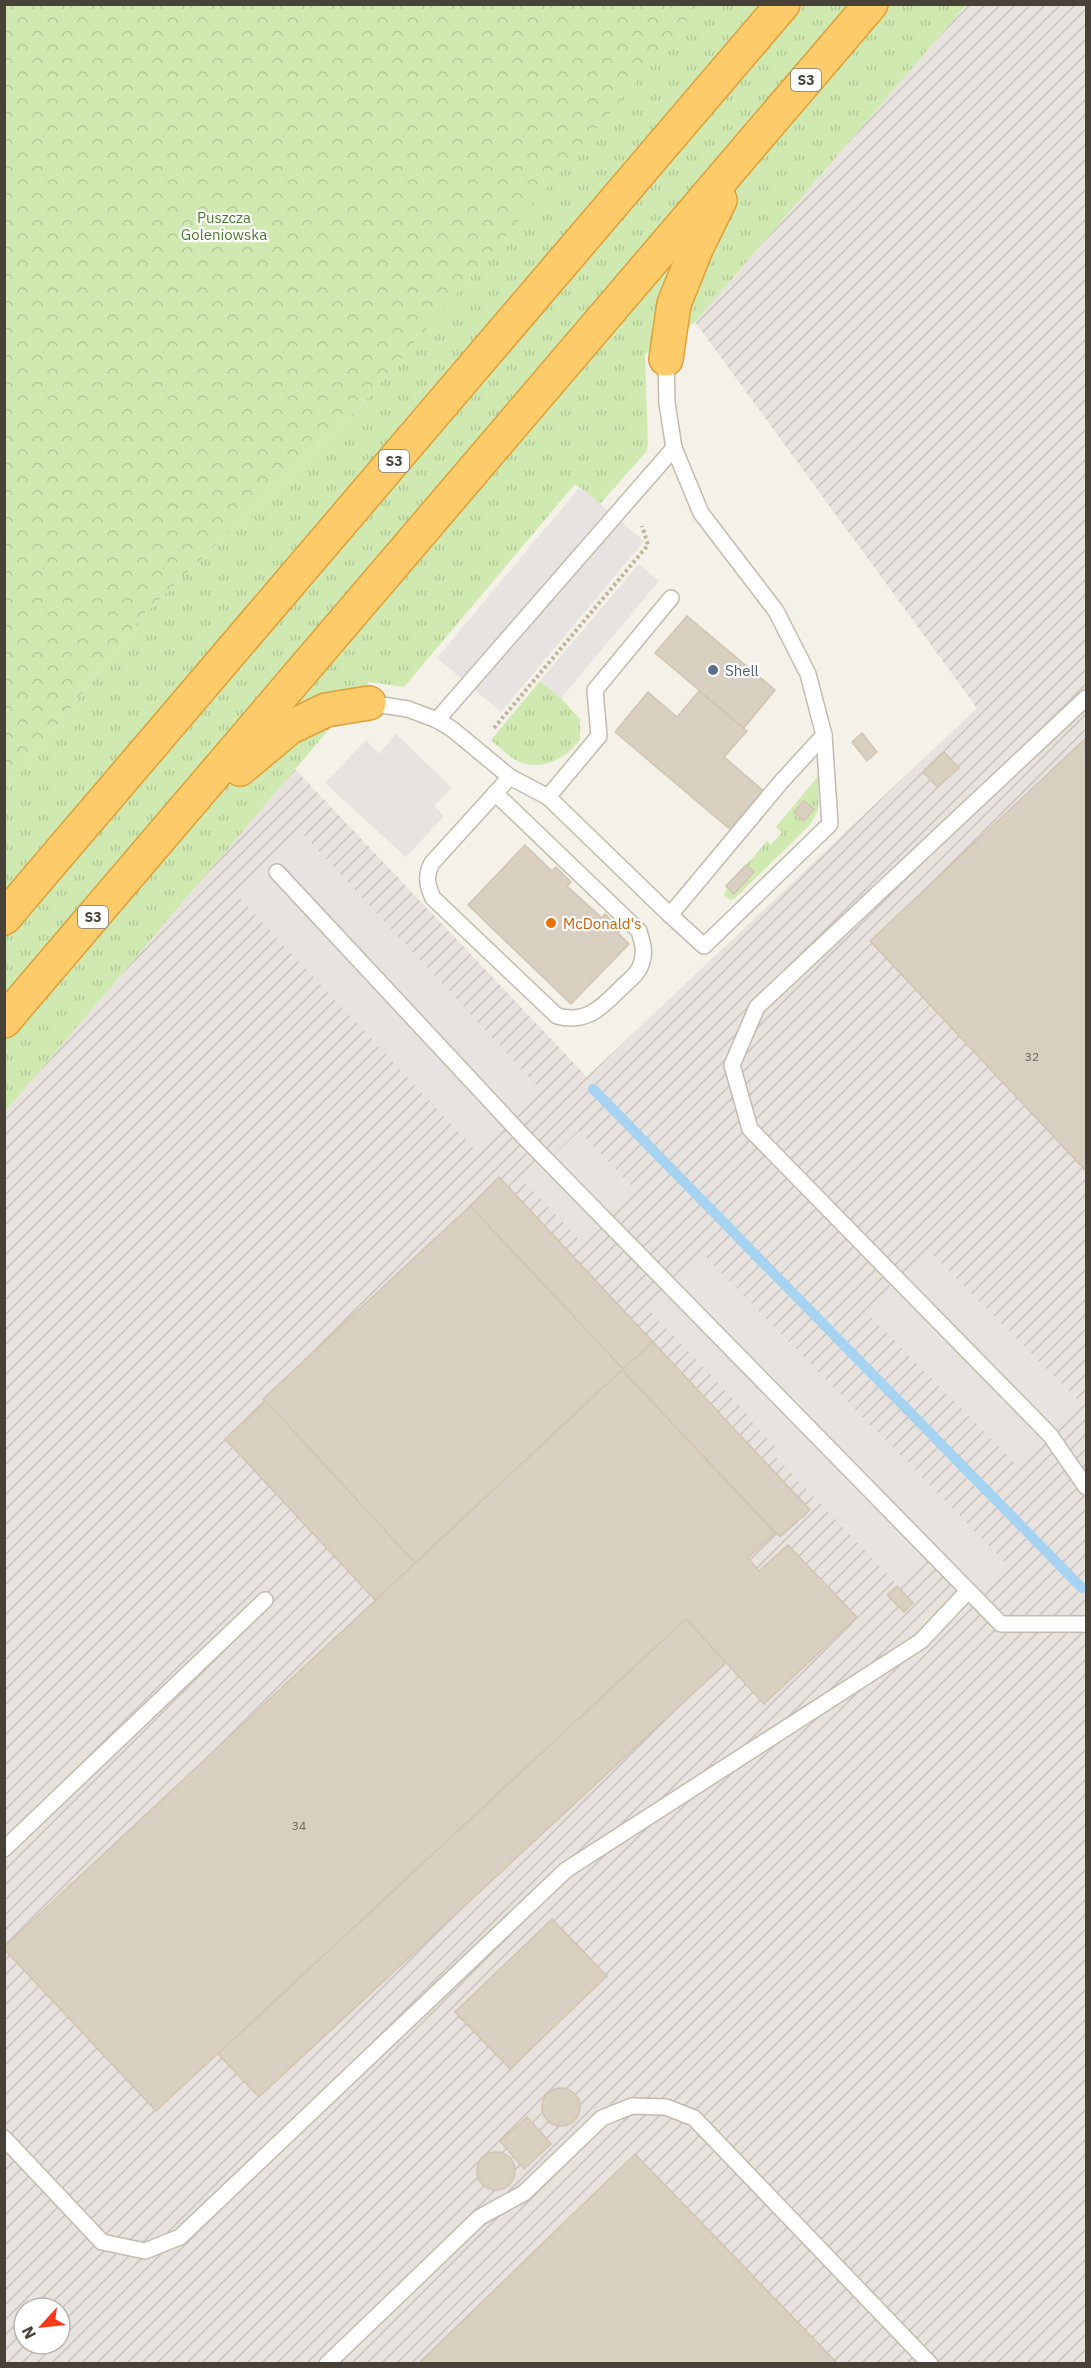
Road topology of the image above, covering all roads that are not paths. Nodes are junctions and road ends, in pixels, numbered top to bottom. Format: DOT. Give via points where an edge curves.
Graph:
graph roads {
  1 [pos="783,4"];
  2 [pos="871,4"];
  3 [pos="742,156"];
  4 [pos="666,359"];
  5 [pos="674,448"];
  6 [pos="671,598"];
  7 [pos="1086,698"];
  8 [pos="369,703"];
  9 [pos="437,720"];
  10 [pos="824,735"];
  11 [pos="510,777"];
  12 [pos="495,793"];
  13 [pos="549,797"];
  14 [pos="181,814"];
  15 [pos="277,872"];
  16 [pos="670,915"];
  17 [pos="4,918"];
  18 [pos="4,1021"];
  19 [pos="1086,1486"];
  20 [pos="968,1591"];
  21 [pos="265,1600"];
  22 [pos="1086,1624"];
  23 [pos="4,1849"];
  24 [pos="4,2138"];
  25 [pos="327,2364"];
  26 [pos="930,2364"];
  1 -- 17 [label="highway, S3"];
  2 -- 3 [label="highway, S3"];
  3 -- 4 [label="highway" via="674,304"];
  3 -- 14 [label="highway, S3"];
  4 -- 5 [label="lane"];
  5 -- 9 [label="lane"];
  5 -- 10 [label="lane" via="701,513 776,611 808,674"];
  6 -- 13 [label="lane" via="595,690 598,736"];
  7 -- 19 [label="lane" via="757,1007 732,1065 750,1129 1050,1436"];
  8 -- 9 [label="lane" via="408,709"];
  8 -- 14 [label="highway" via="326,710 288,728"];
  9 -- 11 [label="lane"];
  10 -- 16 [label="lane"];
  10 -- 16 [label="lane" via="830,824 704,946"];
  11 -- 12 [label="lane"];
  11 -- 13 [label="lane"];
  12 -- 12 [label="lane" via="639,931 645,950 640,969 589,1016 557,1016 433,898 429,889 428,870"];
  13 -- 16 [label="lane"];
  14 -- 18 [label="highway, S3"];
  15 -- 20 [label="lane" via="523,1136"];
  20 -- 22 [label="lane" via="1001,1624"];
  20 -- 24 [label="lane" via="921,1641 566,1870 180,2237 145,2251 102,2242"];
  21 -- 23 [label="lane"];
  25 -- 26 [label="lane" via="480,2217 524,2193 602,2118 632,2106 666,2107 693,2118"];
}
